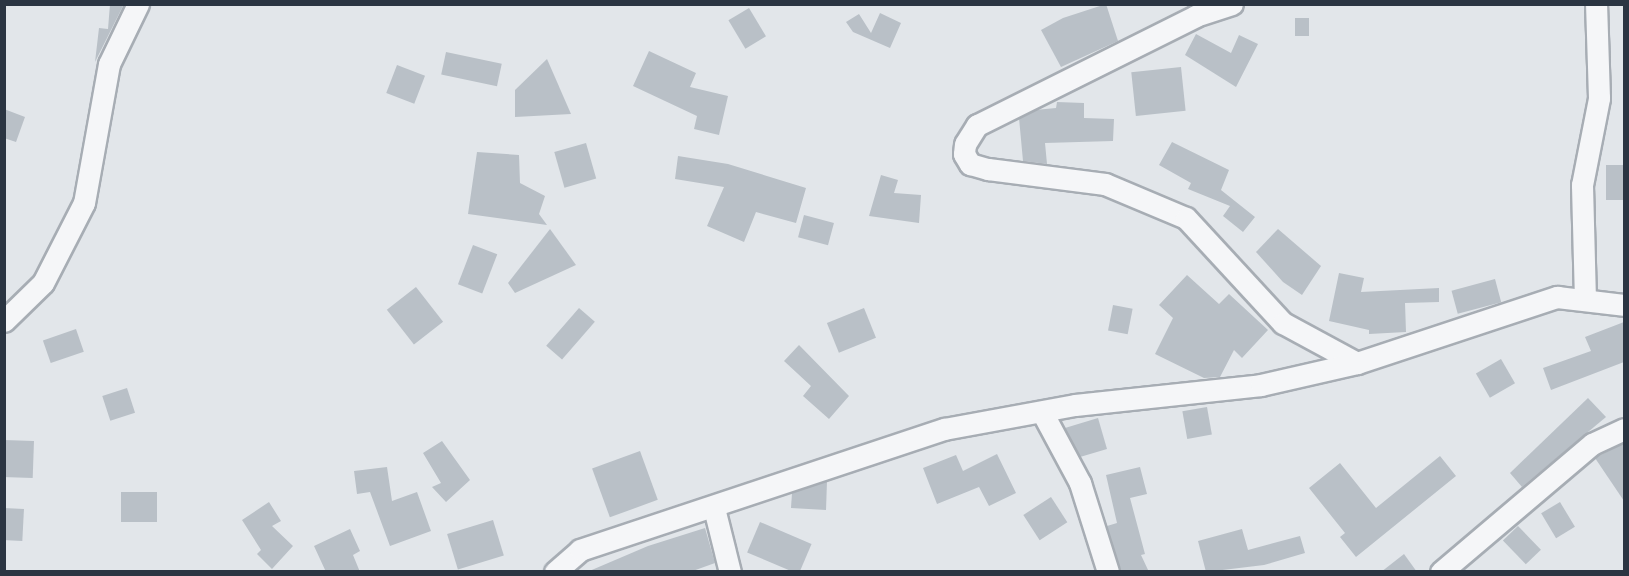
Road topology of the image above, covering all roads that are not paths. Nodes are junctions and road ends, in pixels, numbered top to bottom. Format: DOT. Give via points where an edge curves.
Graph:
graph roads {
  1 [pos="138,4"];
  2 [pos="1232,4"];
  3 [pos="1596,4"];
  4 [pos="1585,300"];
  5 [pos="1624,305"];
  6 [pos="4,321"];
  7 [pos="1357,363"];
  8 [pos="1042,412"];
  9 [pos="1624,429"];
  10 [pos="714,508"];
  11 [pos="555,572"];
  12 [pos="730,572"];
  13 [pos="1108,572"];
  14 [pos="1441,572"];
  1 -- 6 [label="street" via="108,64 84,203 43,283"];
  2 -- 7 [label="street" via="1196,16 977,125 965,144 964,154 970,164 988,169 1105,184 1186,218 1282,323"];
  3 -- 4 [label="street" via="1599,98 1582,185"];
  4 -- 5 [label="street"];
  4 -- 7 [label="street" via="1557,297"];
  7 -- 8 [label="street" via="1261,385"];
  8 -- 10 [label="street" via="944,429"];
  8 -- 13 [label="street" via="1080,483"];
  9 -- 14 [label="street" via="1592,444"];
  10 -- 11 [label="street" via="580,550"];
  10 -- 12 [label="street"];
}
